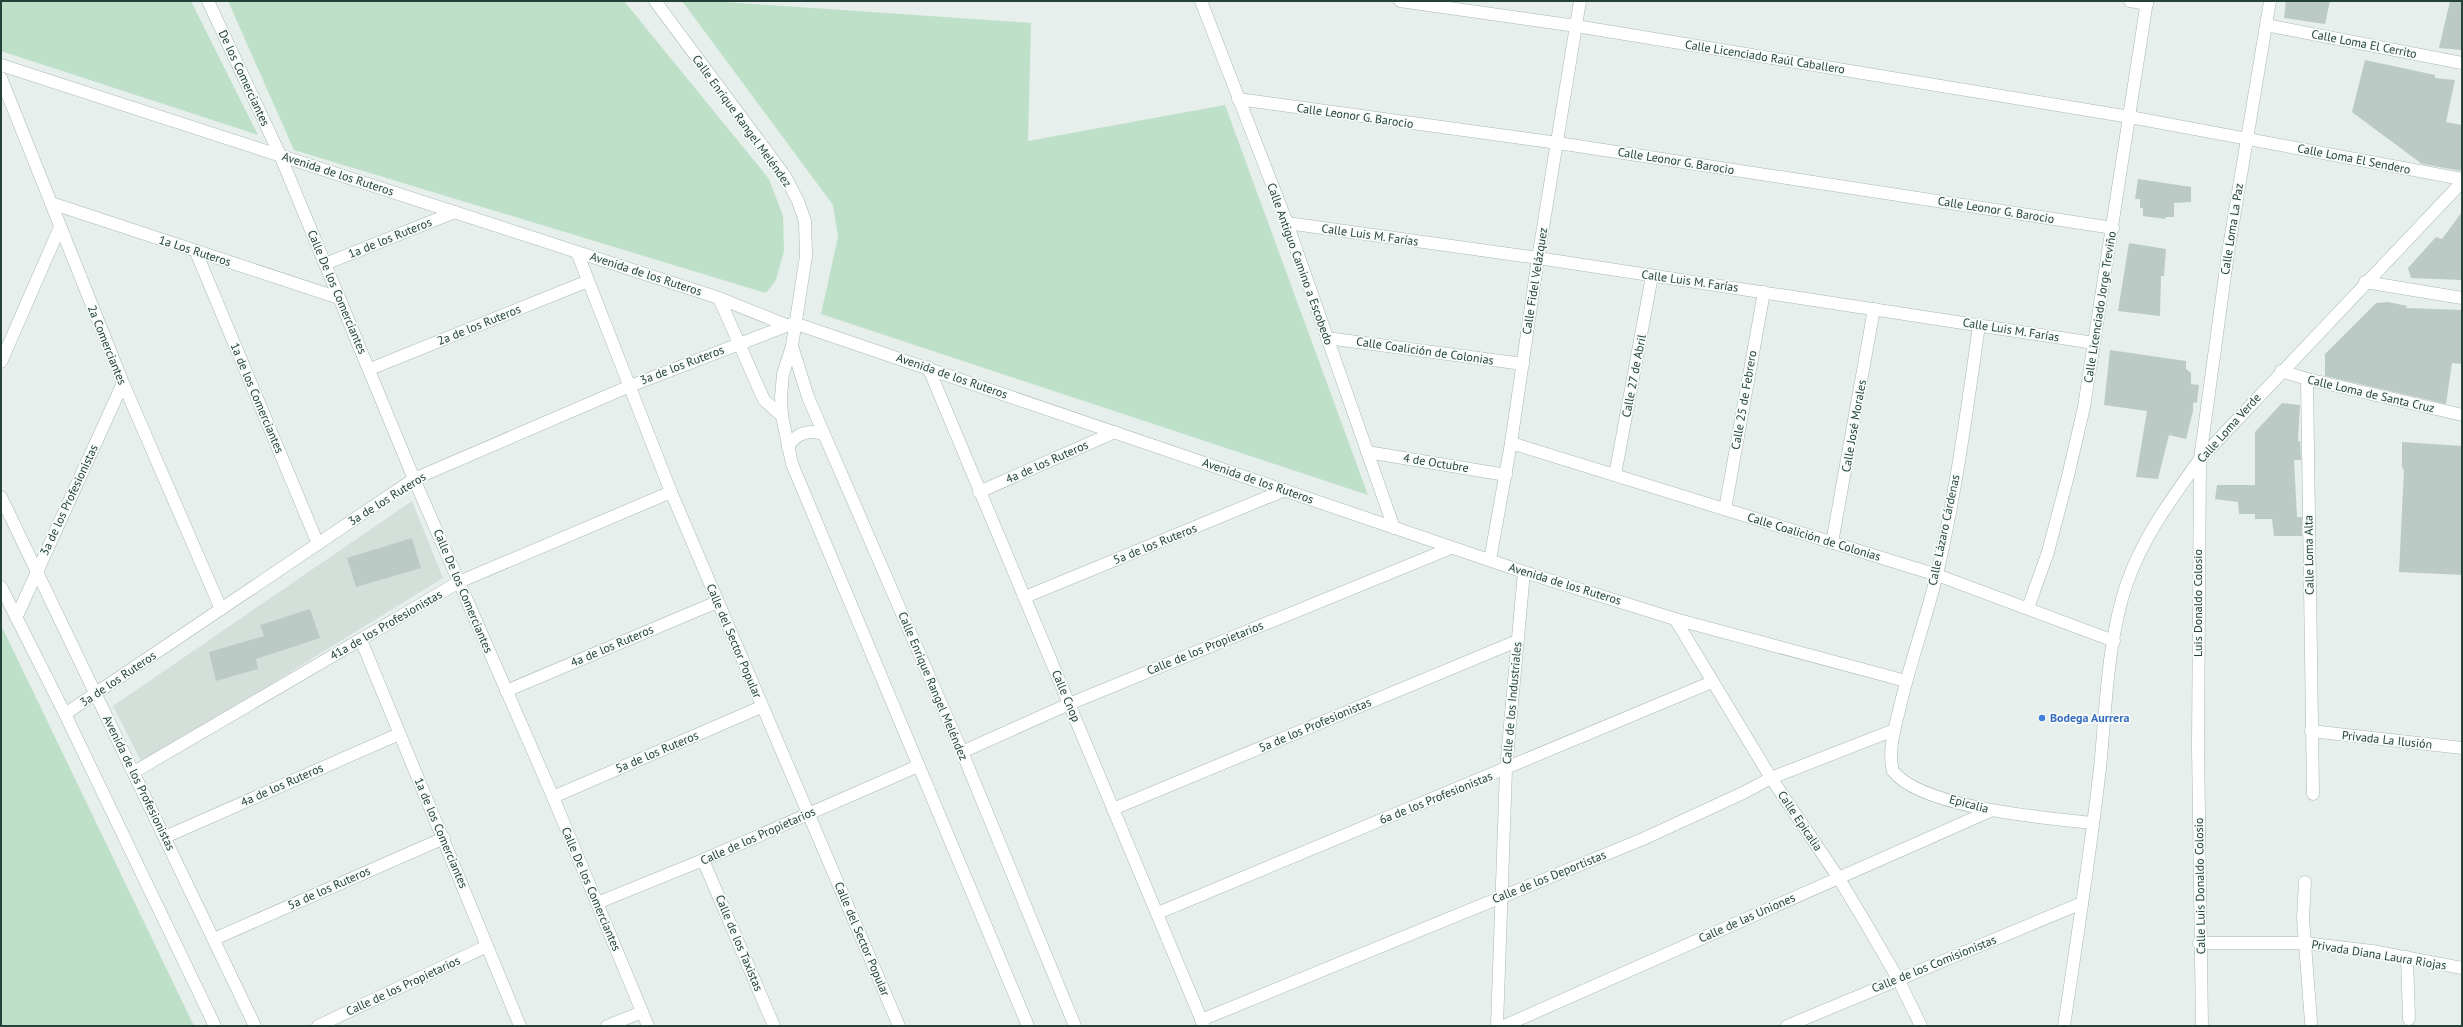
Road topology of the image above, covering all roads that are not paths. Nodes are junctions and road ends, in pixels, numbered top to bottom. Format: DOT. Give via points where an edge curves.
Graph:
graph roads {
  1 [pos="208,1"];
  2 [pos="655,1"];
  3 [pos="1201,1"];
  4 [pos="1400,1"];
  5 [pos="1580,1"];
  6 [pos="2130,1"];
  7 [pos="2270,1"];
  8 [pos="2147,2"];
  9 [pos="2266,25"];
  10 [pos="1576,26"];
  11 [pos="2462,63"];
  12 [pos="1,65"];
  13 [pos="2,87"];
  14 [pos="1238,100"];
  15 [pos="2130,117"];
  16 [pos="2246,138"];
  17 [pos="1558,143"];
  18 [pos="280,155"];
  19 [pos="2462,180"];
  20 [pos="51,203"];
  21 [pos="455,212"];
  22 [pos="1287,223"];
  23 [pos="60,227"];
  24 [pos="2113,228"];
  25 [pos="196,252"];
  26 [pos="577,252"];
  27 [pos="1538,258"];
  28 [pos="325,264"];
  29 [pos="1652,276"];
  30 [pos="588,281"];
  31 [pos="2365,282"];
  32 [pos="1764,292"];
  33 [pos="339,298"];
  34 [pos="719,298"];
  35 [pos="2462,298"];
  36 [pos="1874,309"];
  37 [pos="790,324"];
  38 [pos="1979,326"];
  39 [pos="1327,338"];
  40 [pos="738,343"];
  41 [pos="2094,343"];
  42 [pos="792,346"];
  43 [pos="1,362"];
  44 [pos="1522,364"];
  45 [pos="928,367"];
  46 [pos="370,369"];
  47 [pos="2281,371"];
  48 [pos="2307,379"];
  49 [pos="123,383"];
  50 [pos="630,386"];
  51 [pos="2462,415"];
  52 [pos="782,416"];
  53 [pos="1115,432"];
  54 [pos="824,434"];
  55 [pos="1511,443"];
  56 [pos="788,447"];
  57 [pos="1367,452"];
  58 [pos="2200,458"];
  59 [pos="1506,475"];
  60 [pos="1615,475"];
  61 [pos="414,479"];
  62 [pos="1285,490"];
  63 [pos="671,492"];
  64 [pos="979,492"];
  65 [pos="1,497"];
  66 [pos="1725,509"];
  67 [pos="1394,528"];
  68 [pos="1832,543"];
  69 [pos="318,544"];
  70 [pos="1451,548"];
  71 [pos="1490,560"];
  72 [pos="1524,572"];
  73 [pos="36,573"];
  74 [pos="1937,575"];
  75 [pos="459,582"];
  76 [pos="1,587"];
  77 [pos="1025,597"];
  78 [pos="717,602"];
  79 [pos="2028,608"];
  80 [pos="221,609"];
  81 [pos="16,618"];
  82 [pos="1675,618"];
  83 [pos="361,640"];
  84 [pos="1517,640"];
  85 [pos="2114,640"];
  86 [pos="1906,681"];
  87 [pos="1712,682"];
  88 [pos="506,691"];
  89 [pos="96,693"];
  90 [pos="1069,704"];
  91 [pos="761,707"];
  92 [pos="65,714"];
  93 [pos="1894,730"];
  94 [pos="2311,731"];
  95 [pos="399,734"];
  96 [pos="2198,747"];
  97 [pos="2462,748"];
  98 [pos="962,752"];
  99 [pos="918,766"];
  100 [pos="1506,769"];
  101 [pos="134,772"];
  102 [pos="1771,778"];
  103 [pos="2312,794"];
  104 [pos="553,797"];
  105 [pos="1113,809"];
  106 [pos="1990,811"];
  107 [pos="808,814"];
  108 [pos="2093,823"];
  109 [pos="165,837"];
  110 [pos="444,838"];
  111 [pos="703,860"];
  112 [pos="1838,877"];
  113 [pos="2305,882"];
  114 [pos="1501,897"];
  115 [pos="597,903"];
  116 [pos="2082,903"];
  117 [pos="1158,913"];
  118 [pos="214,938"];
  119 [pos="2200,943"];
  120 [pos="2304,943"];
  121 [pos="487,946"];
  122 [pos="2407,957"];
  123 [pos="2462,968"];
  124 [pos="1898,978"];
  125 [pos="642,1012"];
  126 [pos="2409,1019"];
  127 [pos="2311,1022"];
  128 [pos="1203,1023"];
  129 [pos="215,1026"];
  130 [pos="255,1026"];
  131 [pos="318,1026"];
  132 [pos="520,1026"];
  133 [pos="607,1026"];
  134 [pos="648,1026"];
  135 [pos="774,1026"];
  136 [pos="899,1026"];
  137 [pos="1028,1026"];
  138 [pos="1075,1026"];
  139 [pos="1497,1026"];
  140 [pos="1504,1026"];
  141 [pos="1787,1026"];
  142 [pos="1921,1026"];
  143 [pos="2064,1026"];
  144 [pos="2202,1026"];
  1 -- 18 [label="street, De los Comerciantes"];
  2 -- 37 [label="street, Calle Enrique Rangel Meléndez" via="784,176 798,201 805,221 806,249"];
  3 -- 14 [label="street, Calle Antiguo Camino a Escobedo"];
  4 -- 10 [label="street, Calle Licenciado Raúl Caballero"];
  5 -- 10 [label="street, Calle Fidel Velázquez"];
  6 -- 8 [label="street"];
  7 -- 9 [label="street, Calle Loma La Paz"];
  8 -- 15 [label="street, Calle Licenciado Jorge Treviño"];
  9 -- 11 [label="street, Calle Loma El Cerrito"];
  9 -- 16 [label="street, Calle Loma La Paz"];
  10 -- 15 [label="street, Calle Licenciado Raúl Caballero"];
  10 -- 17 [label="street, Calle Fidel Velázquez"];
  12 -- 18 [label="street, Avenida de los Ruteros"];
  13 -- 20 [label="street, 2a Comerciantes"];
  14 -- 17 [label="street, Calle Leonor G. Barocio"];
  14 -- 22 [label="street, Calle Antiguo Camino a Escobedo"];
  15 -- 16 [label="street, Calle Licenciado Raúl Caballero"];
  15 -- 24 [label="street, Calle Licenciado Jorge Treviño"];
  16 -- 19 [label="street, Calle Loma El Sendero"];
  16 -- 58 [label="street, Calle Loma La Paz"];
  17 -- 24 [label="street, Calle Leonor G. Barocio"];
  17 -- 27 [label="street, Calle Fidel Velázquez"];
  18 -- 21 [label="street, Avenida de los Ruteros"];
  18 -- 28 [label="street, Calle De los Comerciantes"];
  19 -- 31 [label="street, Calle Loma Verde"];
  20 -- 23 [label="street, 2a Comerciantes"];
  20 -- 25 [label="street, 1a Los Ruteros"];
  21 -- 26 [label="street, Avenida de los Ruteros"];
  21 -- 28 [label="street, 1a de los Ruteros"];
  22 -- 27 [label="street, Calle Luis M. Farías"];
  22 -- 39 [label="street, Calle Antiguo Camino a Escobedo"];
  23 -- 43 [label="street"];
  23 -- 49 [label="street, 2a Comerciantes"];
  24 -- 41 [label="street, Calle Licenciado Jorge Treviño"];
  25 -- 33 [label="street, 1a Los Ruteros"];
  25 -- 69 [label="street, 1a de los Comerciantes"];
  26 -- 30 [label="street, Calle del Sector Popular"];
  26 -- 34 [label="street, Avenida de los Ruteros"];
  27 -- 29 [label="street, Calle Luis M. Farías"];
  27 -- 44 [label="street, Calle Fidel Velázquez"];
  28 -- 33 [label="street, Calle De los Comerciantes"];
  29 -- 32 [label="street, Calle Luis M. Farías"];
  29 -- 60 [label="street, Calle 27 de Abril"];
  30 -- 46 [label="street, 2a de los Ruteros"];
  30 -- 50 [label="street, Calle del Sector Popular"];
  31 -- 35 [label="street"];
  31 -- 47 [label="street, Calle Loma Verde"];
  32 -- 36 [label="street, Calle Luis M. Farías"];
  32 -- 66 [label="street, Calle 25 de Febrero"];
  33 -- 46 [label="street, Calle De los Comerciantes"];
  34 -- 37 [label="street, Avenida de los Ruteros"];
  34 -- 40 [label="street"];
  36 -- 38 [label="street, Calle Luis M. Farías"];
  36 -- 68 [label="street, Calle José Morales"];
  37 -- 40 [label="street, 3a de los Ruteros"];
  37 -- 42 [label="street, Calle Enrique Rangel Meléndez"];
  37 -- 45 [label="street, Avenida de los Ruteros"];
  38 -- 41 [label="street, Calle Luis M. Farías"];
  38 -- 74 [label="street, Calle Lázaro Cárdenas" via="1950,510"];
  39 -- 44 [label="street, Calle Coalición de Colonias"];
  39 -- 57 [label="street, Calle Antiguo Camino a Escobedo"];
  40 -- 50 [label="street, 3a de los Ruteros"];
  40 -- 52 [label="street" via="764,400"];
  41 -- 79 [label="street, Calle Licenciado Jorge Treviño" via="2084,407 2068,476 2048,552"];
  42 -- 52 [label="street, Calle Enrique Rangel Meléndez" via="783,374"];
  42 -- 54 [label="street, Calle Enrique Rangel Meléndez" via="808,398"];
  44 -- 55 [label="street, Calle Fidel Velázquez"];
  45 -- 53 [label="street, Avenida de los Ruteros"];
  45 -- 64 [label="street, Calle Cnop"];
  46 -- 61 [label="street, Calle De los Comerciantes"];
  47 -- 48 [label="street, Calle Loma de Santa Cruz"];
  47 -- 58 [label="street, Calle Loma Verde"];
  48 -- 51 [label="street, Calle Loma de Santa Cruz"];
  48 -- 94 [label="street, Calle Loma Alta"];
  49 -- 73 [label="street, 3a de los Profesionistas"];
  49 -- 80 [label="street, 2a Comerciantes"];
  50 -- 61 [label="street, 3a de los Ruteros"];
  50 -- 63 [label="street, Calle del Sector Popular"];
  52 -- 56 [label="street, Calle Enrique Rangel Meléndez"];
  53 -- 62 [label="street, Avenida de los Ruteros"];
  53 -- 64 [label="street, 4a de los Ruteros"];
  54 -- 56 [label="street" via="814,431 803,433 793,438"];
  54 -- 98 [label="street, Calle Enrique Rangel Meléndez"];
  55 -- 59 [label="street, Calle Fidel Velázquez"];
  55 -- 60 [label="street, Calle Coalición de Colonias"];
  56 -- 99 [label="street, Calle Enrique Rangel Meléndez" via="799,483"];
  57 -- 59 [label="street, 4 de Octubre"];
  57 -- 67 [label="street, Calle Antiguo Camino a Escobedo"];
  58 -- 85 [label="street, Calle Loma Verde" via="2164,508 2142,546 2127,584"];
  58 -- 96 [label="street, Luis Donaldo Colosio"];
  59 -- 71 [label="street, Calle Fidel Velázquez"];
  60 -- 66 [label="street, Calle Coalición de Colonias"];
  61 -- 69 [label="street, 3a de los Ruteros"];
  61 -- 75 [label="street, Calle De los Comerciantes"];
  62 -- 67 [label="street, Avenida de los Ruteros"];
  62 -- 77 [label="street, 5a de los Ruteros"];
  63 -- 75 [label="street, 41a de los Profesionistas"];
  63 -- 78 [label="street, Calle del Sector Popular"];
  64 -- 77 [label="street, Calle Cnop"];
  65 -- 73 [label="street, Avenida de los Profesionistas"];
  66 -- 68 [label="street, Calle Coalición de Colonias"];
  67 -- 70 [label="street, Avenida de los Ruteros"];
  68 -- 74 [label="street, Calle Coalición de Colonias"];
  69 -- 80 [label="street, 3a de los Ruteros"];
  70 -- 71 [label="street, Avenida de los Ruteros"];
  70 -- 90 [label="street, Calle de los Propietarios"];
  71 -- 72 [label="street, Avenida de los Ruteros"];
  72 -- 82 [label="street, Avenida de los Ruteros"];
  72 -- 84 [label="street, Calle de los Industriales"];
  73 -- 81 [label="street, 3a de los Profesionistas"];
  73 -- 89 [label="street, Avenida de los Profesionistas"];
  74 -- 79 [label="street, Calle Coalición de Colonias"];
  74 -- 86 [label="street, Calle Lázaro Cárdenas"];
  75 -- 83 [label="street, 41a de los Profesionistas"];
  75 -- 88 [label="street, Calle De los Comerciantes"];
  76 -- 81 [label="street"];
  77 -- 90 [label="street, Calle Cnop"];
  78 -- 88 [label="street, 4a de los Ruteros"];
  78 -- 91 [label="street, Calle del Sector Popular"];
  79 -- 85 [label="street, Calle Coalición de Colonias"];
  80 -- 89 [label="street, 3a de los Ruteros"];
  81 -- 92 [label="street"];
  82 -- 86 [label="street, Avenida de los Ruteros"];
  82 -- 87 [label="street, Calle Epicalia"];
  83 -- 95 [label="street, 1a de los Comerciantes"];
  83 -- 101 [label="street, 41a de los Profesionistas"];
  84 -- 100 [label="street, Calle de los Industriales"];
  84 -- 105 [label="street, 5a de los Profesionistas"];
  85 -- 108 [label="street, Calle Loma Verde"];
  86 -- 93 [label="street, Calle Lázaro Cárdenas"];
  87 -- 100 [label="street, 6a de los Profesionistas"];
  87 -- 102 [label="street, Calle Epicalia"];
  88 -- 104 [label="street, Calle De los Comerciantes"];
  89 -- 92 [label="street, 3a de los Ruteros"];
  89 -- 101 [label="street, Avenida de los Profesionistas"];
  90 -- 98 [label="street, Calle de los Propietarios"];
  90 -- 105 [label="street, Calle Cnop"];
  91 -- 104 [label="street, 5a de los Ruteros"];
  91 -- 107 [label="street, Calle del Sector Popular"];
  92 -- 129 [label="street"];
  93 -- 102 [label="street, Calle de los Deportistas"];
  93 -- 106 [label="street, Epicalia" via="1891,764 1898,778 1906,784 1938,796"];
  94 -- 97 [label="street, Privada La Ilusión"];
  94 -- 103 [label="street, Calle Loma Alta"];
  95 -- 109 [label="street, 4a de los Ruteros"];
  95 -- 110 [label="street, 1a de los Comerciantes"];
  96 -- 119 [label="street, Calle Luis Donaldo Colosio"];
  98 -- 138 [label="street, Calle Enrique Rangel Meléndez"];
  99 -- 107 [label="street, Calle de los Propietarios"];
  99 -- 137 [label="street, Calle Enrique Rangel Meléndez"];
  100 -- 114 [label="street, Calle de los Industriales"];
  100 -- 117 [label="street, 6a de los Profesionistas"];
  101 -- 109 [label="street, Avenida de los Profesionistas"];
  102 -- 112 [label="street, Calle Epicalia"];
  102 -- 114 [label="street, Calle de los Deportistas" via="1743,794 1643,839"];
  104 -- 115 [label="street, Calle De los Comerciantes"];
  105 -- 117 [label="street, Calle Cnop"];
  106 -- 108 [label="street, Epicalia"];
  106 -- 112 [label="street, Calle de las Uniones"];
  107 -- 111 [label="street, Calle de los Propietarios"];
  107 -- 136 [label="street, Calle del Sector Popular"];
  108 -- 116 [label="street"];
  109 -- 118 [label="street, Avenida de los Profesionistas"];
  110 -- 118 [label="street, 5a de los Ruteros"];
  110 -- 121 [label="street, 1a de los Comerciantes"];
  111 -- 115 [label="street, Calle de los Propietarios"];
  111 -- 135 [label="street, Calle de los Taxistas"];
  112 -- 124 [label="street, Calle Epicalia"];
  112 -- 140 [label="street, Calle de las Uniones"];
  113 -- 120 [label="street"];
  114 -- 128 [label="street, Calle de los Deportistas"];
  114 -- 139 [label="street, Calle de los Industriales"];
  115 -- 125 [label="street, Calle De los Comerciantes"];
  116 -- 124 [label="street, Calle de los Comisionistas"];
  116 -- 143 [label="street"];
  117 -- 128 [label="street, Calle Cnop"];
  118 -- 130 [label="street, Avenida de los Profesionistas"];
  119 -- 120 [label="street, Privada Diana Laura Riojas"];
  119 -- 144 [label="street, Calle Luis Donaldo Colosio"];
  120 -- 122 [label="street, Privada Diana Laura Riojas"];
  120 -- 127 [label="street"];
  121 -- 131 [label="street, Calle de los Propietarios"];
  121 -- 132 [label="street, 1a de los Comerciantes"];
  122 -- 123 [label="street, Privada Diana Laura Riojas"];
  122 -- 126 [label="street"];
  124 -- 141 [label="street, Calle de los Comisionistas"];
  124 -- 142 [label="street, Calle Epicalia"];
  125 -- 133 [label="street"];
  125 -- 134 [label="street, Calle De los Comerciantes"];
}
